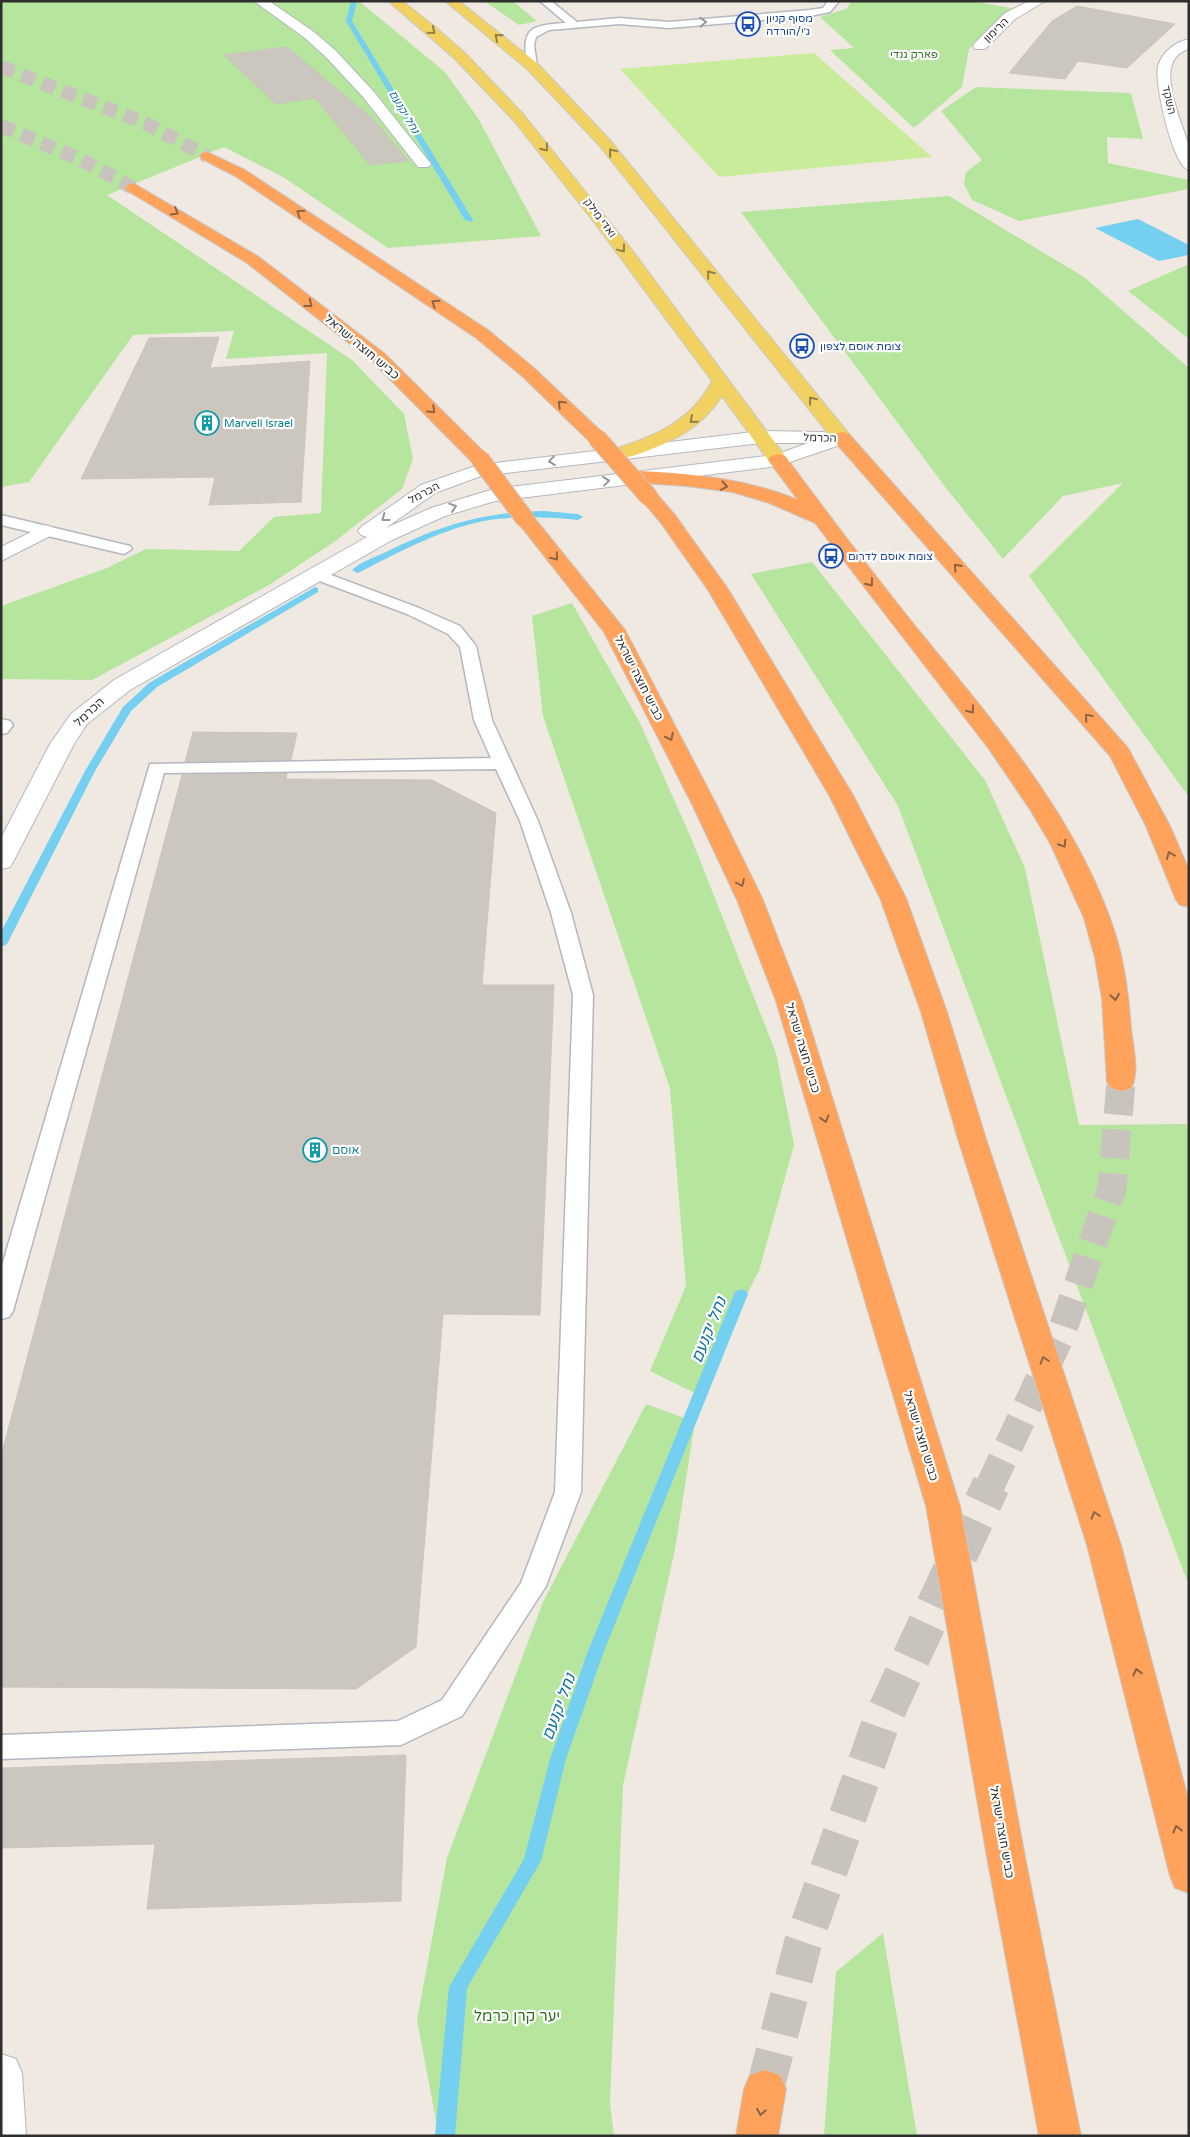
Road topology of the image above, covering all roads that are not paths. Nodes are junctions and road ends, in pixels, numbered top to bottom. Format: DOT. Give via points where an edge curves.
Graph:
graph roads {
  1 [pos="260,1"];
  2 [pos="394,1"];
  3 [pos="451,1"];
  4 [pos="545,1"];
  5 [pos="834,1"];
  6 [pos="1039,1"];
  7 [pos="575,25"];
  8 [pos="1189,43"];
  9 [pos="980,46"];
  10 [pos="532,66"];
  11 [pos="207,156"];
  12 [pos="423,164"];
  13 [pos="1189,166"];
  14 [pos="133,188"];
  15 [pos="721,381"];
  16 [pos="761,436"];
  17 [pos="842,438"];
  18 [pos="618,454"];
  19 [pos="778,460"];
  20 [pos="645,487"];
  21 [pos="1,520"];
  22 [pos="822,521"];
  23 [pos="45,531"];
  24 [pos="124,549"];
  25 [pos="1,555"];
  26 [pos="315,574"];
  27 [pos="1,724"];
  28 [pos="1,729"];
  29 [pos="503,763"];
  30 [pos="1,862"];
  31 [pos="1189,900"];
  32 [pos="1121,1082"];
  33 [pos="1,1311"];
  34 [pos="1,1747"];
  35 [pos="1189,1876"];
  36 [pos="1,2073"];
  37 [pos="766,2089"];
  38 [pos="5,2136"];
  39 [pos="757,2136"];
  40 [pos="1060,2136"];
  1 -- 12 [label="street" via="329,50 360,82"];
  2 -- 15 [label="main road, ואדי מילק, one-way" via="451,46 514,110"];
  10 -- 3 [label="main road, one-way"];
  4 -- 7 [label="lane"];
  7 -- 5 [label="lane, one-way" via="620,21 669,25 810,13 826,10"];
  6 -- 9 [label="street, הרימון" via="1010,16"];
  7 -- 10 [label="lane" via="546,28 532,36 529,41"];
  8 -- 13 [label="street, השקד" via="1169,55 1163,72 1169,106"];
  17 -- 10 [label="main road, one-way" via="604,142"];
  20 -- 11 [label="highway, one-way, bridge" via="528,372 482,334 240,173"];
  14 -- 40 [label="highway, כביש חוצה ישראל, one-way, bridge" via="253,260 316,309 378,358 480,459 614,630 750,900 789,1001 943,1506"];
  15 -- 16 [label="main road, ואדי מילק"];
  15 -- 18 [label="main road, one-way" via="715,395 690,423 670,436"];
  16 -- 17 [label="street, הכרמל"];
  16 -- 18 [label="street, הכרמל"];
  16 -- 19 [label="main road, ואדי מילק"];
  17 -- 19 [label="street, הכרמל"];
  31 -- 17 [label="highway, one-way" via="1158,826 1120,753"];
  18 -- 26 [label="street, הכרמל, one-way" via="492,469 454,478 409,500"];
  19 -- 20 [label="street, הכרמל"];
  19 -- 22 [label="highway"];
  20 -- 22 [label="highway, one-way" via="692,480 764,495 806,510"];
  26 -- 20 [label="street, הכרמל, one-way" via="410,524 473,500 494,495"];
  35 -- 20 [label="highway, one-way" via="1104,1545 934,1012 893,898 841,795 718,589"];
  21 -- 23 [label="lane"];
  22 -- 32 [label="highway, one-way" via="990,734 1068,850 1097,919 1114,989"];
  23 -- 24 [label="lane"];
  23 -- 25 [label="street"];
  26 -- 29 [label="lane" via="454,630 468,646 483,720"];
  26 -- 30 [label="street, הכרמל" via="122,685 79,719 62,744"];
  27 -- 28 [label="lane" via="4,725"];
  29 -- 33 [label="lane" via="156,768"];
  29 -- 34 [label="lane" via="529,820 558,904 583,995 568,1492 533,1586 452,1708 401,1733"];
  36 -- 38 [label="street"];
  37 -- 39 [label="highway, one-way"];
}
